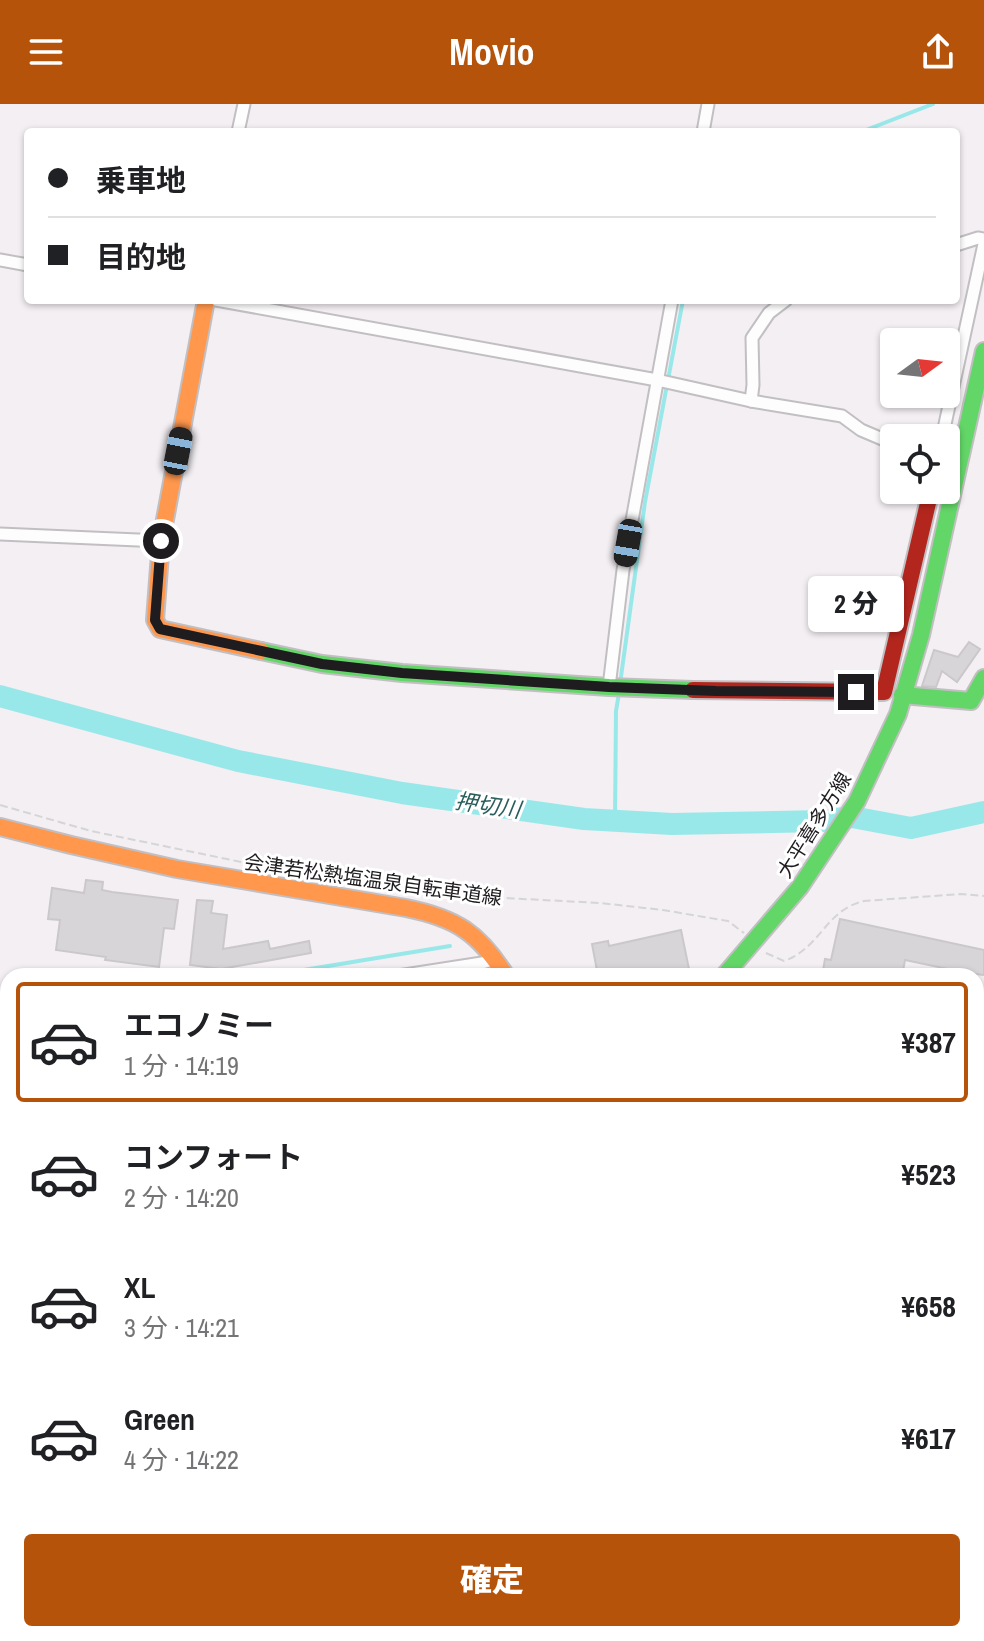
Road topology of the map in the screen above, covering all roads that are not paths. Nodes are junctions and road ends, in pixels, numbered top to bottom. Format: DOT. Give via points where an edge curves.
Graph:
graph roads {
  1 [pos="244,104"];
  2 [pos="708,104"];
  3 [pos="239,128"];
  4 [pos="704,128"];
  5 [pos="984,241"];
  6 [pos="960,244"];
  7 [pos="0,260"];
  8 [pos="24,264"];
  9 [pos="205,304"];
  10 [pos="238,304"];
  11 [pos="671,304"];
  12 [pos="781,304"];
  13 [pos="984,351"];
  14 [pos="657,380"];
  15 [pos="751,401"];
  16 [pos="945,424"];
  17 [pos="880,438"];
  18 [pos="928,504"];
  19 [pos="0,534"];
  20 [pos="161,541"];
  21 [pos="984,678"];
  22 [pos="609,687"];
  23 [pos="902,695"];
  24 [pos="0,827"];
  25 [pos="494,957"];
  26 [pos="450,968"];
  27 [pos="501,968"];
  28 [pos="731,968"];
  1 -- 3 [label="street"];
  2 -- 4 [label="street"];
  5 -- 6 [label="street"];
  5 -- 16 [label="street"];
  7 -- 8 [label="street"];
  9 -- 20 [label="street"];
  10 -- 14 [label="street"];
  11 -- 14 [label="street"];
  12 -- 15 [label="street" via="752,338"];
  13 -- 23 [label="street, 大平喜多方線" via="921,635"];
  14 -- 15 [label="street"];
  14 -- 22 [label="street" via="623,570"];
  15 -- 17 [label="street" via="842,416"];
  18 -- 22 [label="street" via="884,692"];
  19 -- 20 [label="street"];
  20 -- 22 [label="street" via="155,620 160,629 322,664"];
  21 -- 23 [label="street" via="971,701"];
  23 -- 28 [label="street, 大平喜多方線" via="857,801 800,887"];
  24 -- 25 [label="street" via="154,866 432,914 458,925"];
  25 -- 26 [label="street"];
  25 -- 27 [label="street"];
}
